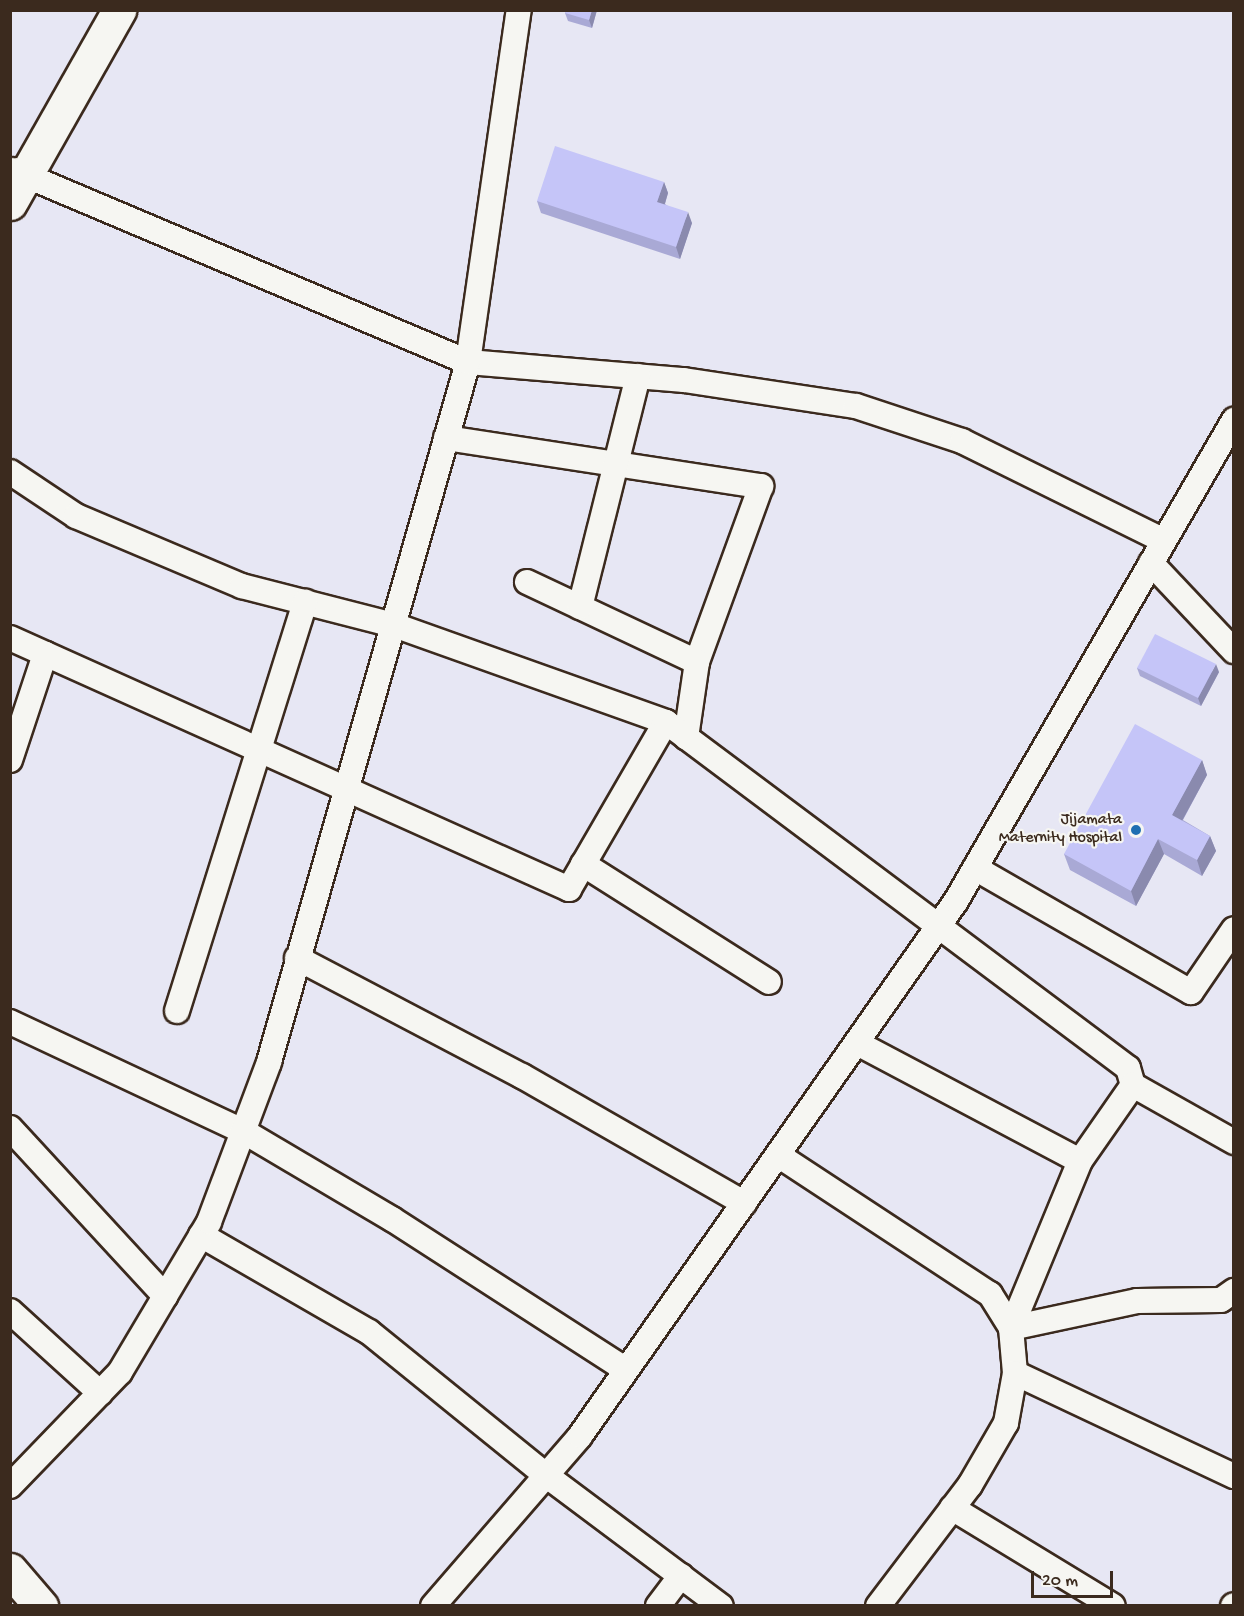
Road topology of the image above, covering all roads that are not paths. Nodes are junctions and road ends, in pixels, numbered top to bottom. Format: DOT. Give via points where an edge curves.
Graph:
graph roads {
  1 [pos="119,10"];
  2 [pos="519,10"];
  3 [pos="15,182"];
  4 [pos="468,362"];
  5 [pos="638,376"];
  6 [pos="1233,420"];
  7 [pos="446,438"];
  8 [pos="616,464"];
  9 [pos="10,472"];
  10 [pos="1164,541"];
  11 [pos="1151,563"];
  12 [pos="527,582"];
  13 [pos="305,602"];
  14 [pos="580,607"];
  15 [pos="394,625"];
  16 [pos="10,638"];
  17 [pos="1233,651"];
  18 [pos="45,654"];
  19 [pos="697,662"];
  20 [pos="666,722"];
  21 [pos="686,737"];
  22 [pos="258,751"];
  23 [pos="10,760"];
  24 [pos="343,790"];
  25 [pos="583,864"];
  26 [pos="975,868"];
  27 [pos="940,924"];
  28 [pos="1233,929"];
  29 [pos="297,958"];
  30 [pos="769,982"];
  31 [pos="177,1011"];
  32 [pos="10,1022"];
  33 [pos="856,1043"];
  34 [pos="1133,1085"];
  35 [pos="10,1128"];
  36 [pos="243,1131"];
  37 [pos="1233,1142"];
  38 [pos="778,1155"];
  39 [pos="1080,1161"];
  40 [pos="744,1203"];
  41 [pos="201,1235"];
  42 [pos="1233,1291"];
  43 [pos="165,1296"];
  44 [pos="10,1311"];
  45 [pos="1011,1328"];
  46 [pos="626,1370"];
  47 [pos="1015,1373"];
  48 [pos="100,1393"];
  49 [pos="547,1476"];
  50 [pos="1233,1476"];
  51 [pos="10,1486"];
  52 [pos="952,1508"];
  53 [pos="10,1570"];
  54 [pos="681,1576"];
  55 [pos="1108,1604"];
  56 [pos="41,1605"];
  57 [pos="433,1605"];
  58 [pos="658,1605"];
  59 [pos="720,1605"];
  60 [pos="879,1605"];
  1 -- 3 [label="street"];
  2 -- 4 [label="street"];
  3 -- 4 [label="street"];
  4 -- 5 [label="street"];
  4 -- 7 [label="street"];
  5 -- 8 [label="street"];
  5 -- 10 [label="street" via="856,406 962,441"];
  6 -- 10 [label="street"];
  7 -- 8 [label="street"];
  7 -- 15 [label="street"];
  8 -- 14 [label="street"];
  8 -- 19 [label="street" via="761,486"];
  9 -- 13 [label="street" via="76,516 242,586"];
  10 -- 11 [label="street"];
  11 -- 17 [label="street"];
  11 -- 26 [label="street"];
  12 -- 14 [label="street"];
  13 -- 15 [label="street"];
  13 -- 22 [label="street"];
  14 -- 19 [label="street"];
  15 -- 20 [label="street"];
  15 -- 24 [label="street"];
  16 -- 18 [label="street"];
  18 -- 22 [label="street"];
  18 -- 23 [label="street"];
  19 -- 21 [label="street"];
  20 -- 21 [label="street"];
  20 -- 25 [label="street"];
  21 -- 27 [label="street"];
  22 -- 24 [label="street"];
  22 -- 31 [label="street"];
  24 -- 25 [label="street" via="569,889"];
  24 -- 29 [label="street"];
  25 -- 30 [label="street"];
  26 -- 27 [label="street"];
  26 -- 28 [label="street" via="1191,992"];
  27 -- 33 [label="street"];
  27 -- 34 [label="street" via="1128,1068"];
  29 -- 36 [label="street"];
  29 -- 40 [label="street" via="522,1076"];
  32 -- 36 [label="street"];
  33 -- 38 [label="street"];
  33 -- 39 [label="street"];
  34 -- 37 [label="street"];
  34 -- 39 [label="street"];
  35 -- 43 [label="street"];
  36 -- 41 [label="street"];
  36 -- 46 [label="street" via="392,1219"];
  38 -- 40 [label="street"];
  38 -- 45 [label="street" via="990,1294"];
  39 -- 45 [label="street"];
  40 -- 46 [label="street"];
  41 -- 43 [label="street"];
  41 -- 49 [label="street" via="369,1332"];
  42 -- 45 [label="street" via="1221,1300 1137,1301"];
  43 -- 48 [label="street" via="120,1372"];
  44 -- 48 [label="street"];
  45 -- 47 [label="street"];
  46 -- 49 [label="street"];
  47 -- 50 [label="street"];
  47 -- 52 [label="street" via="1006,1423"];
  48 -- 51 [label="street"];
  49 -- 54 [label="street"];
  49 -- 57 [label="street"];
  52 -- 55 [label="street"];
  52 -- 60 [label="street"];
  53 -- 56 [label="street"];
  54 -- 58 [label="street"];
  54 -- 59 [label="street"];
}
